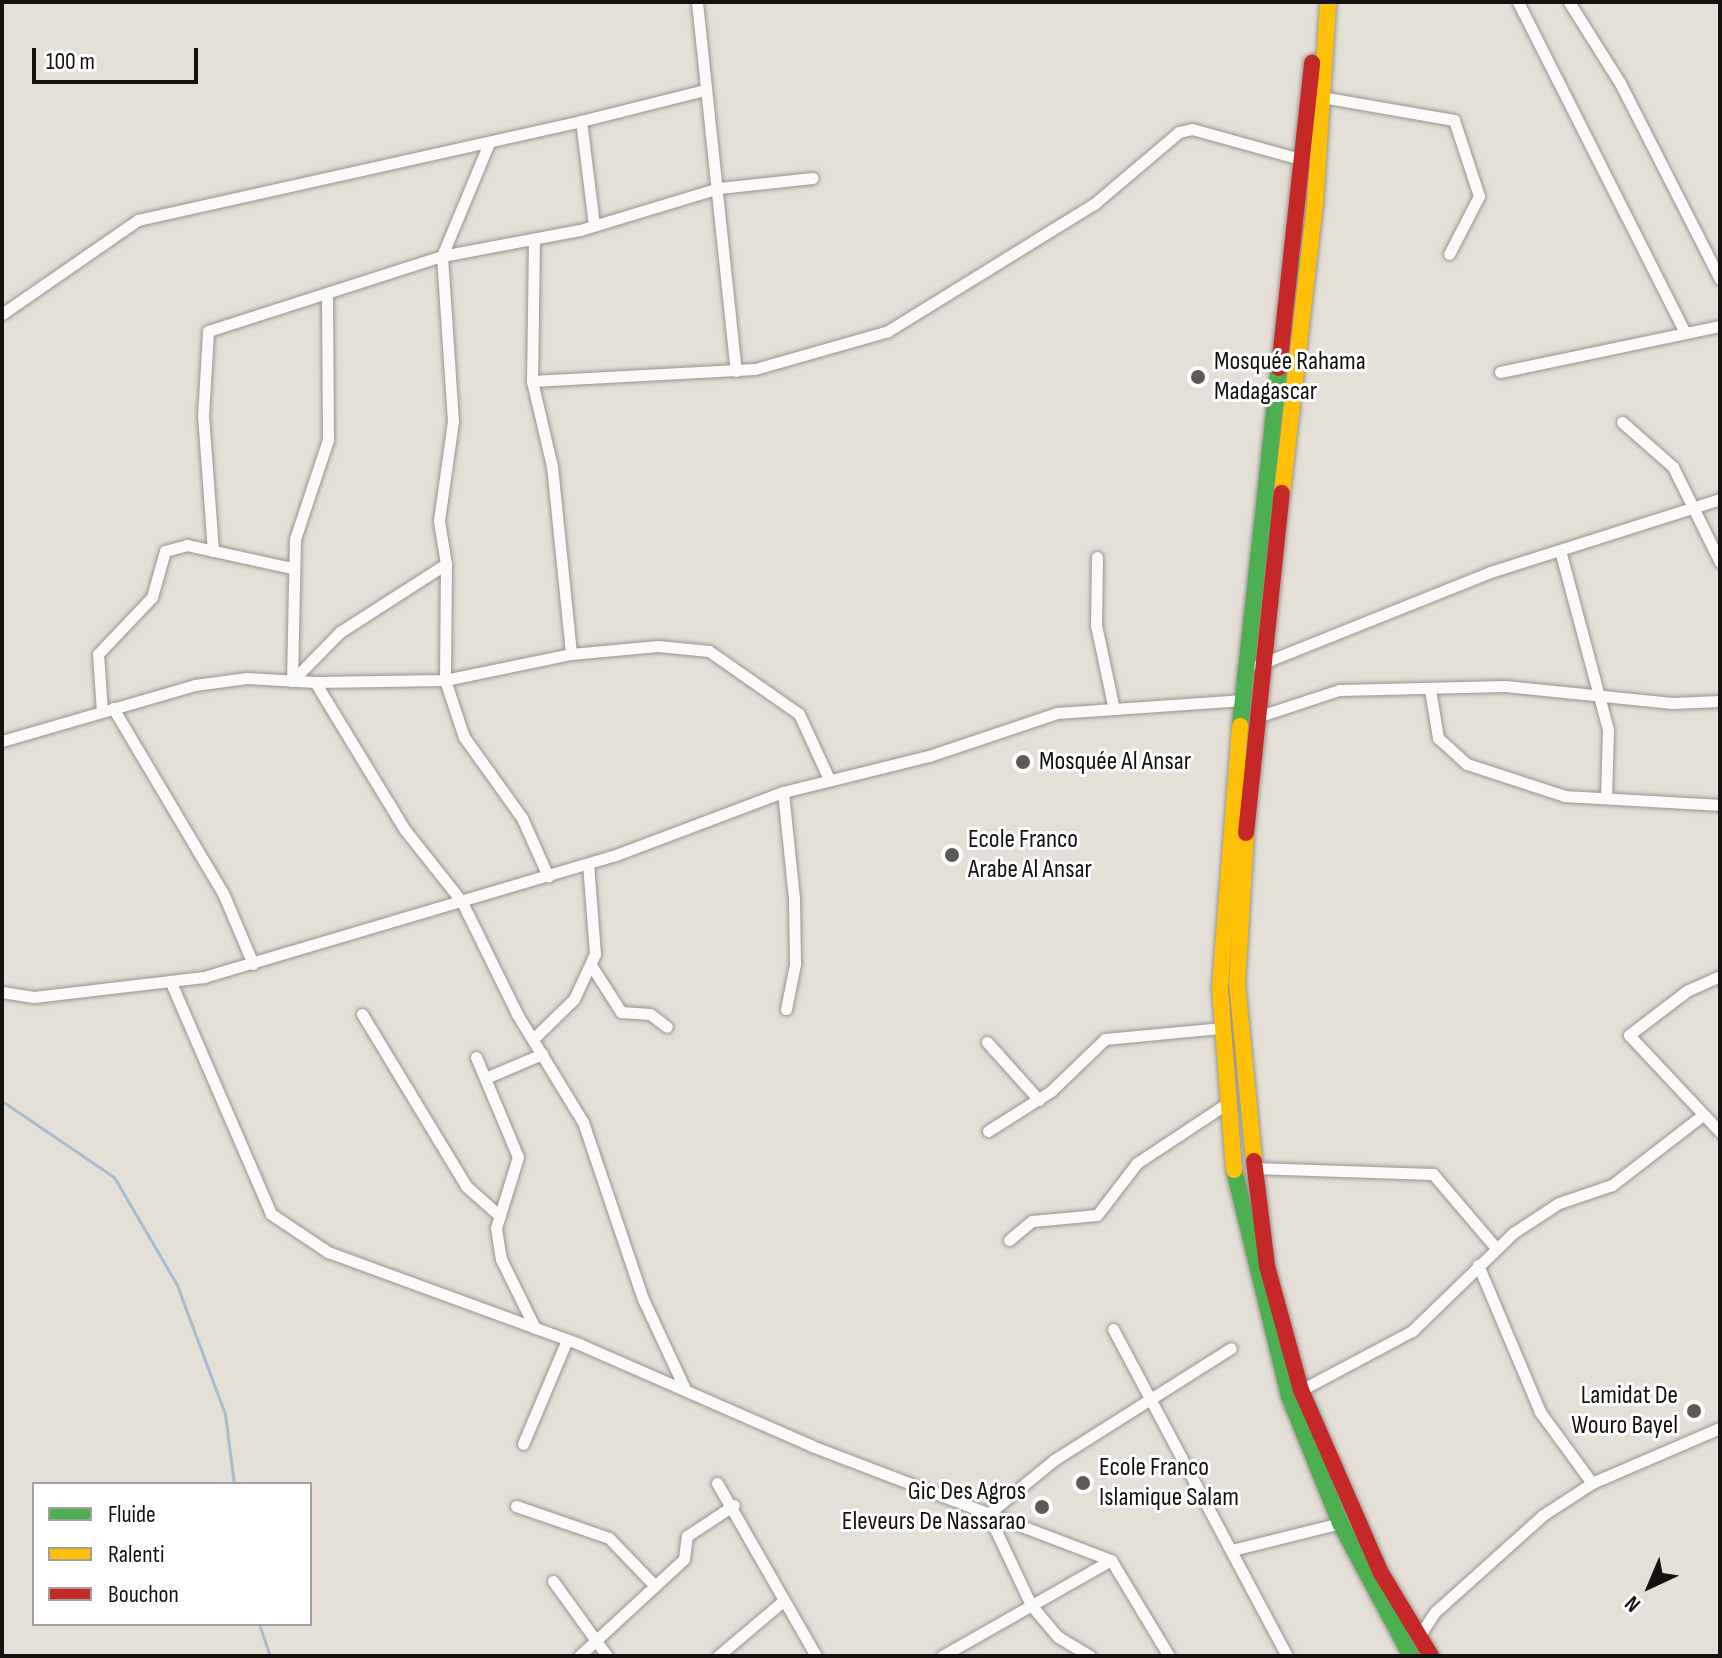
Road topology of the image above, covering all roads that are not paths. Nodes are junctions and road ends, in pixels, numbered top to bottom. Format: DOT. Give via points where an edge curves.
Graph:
graph roads {
  1 [pos="697,2"];
  2 [pos="1317,2"];
  3 [pos="1328,2"];
  4 [pos="1518,2"];
  5 [pos="1569,2"];
  6 [pos="704,90"];
  7 [pos="1322,97"];
  8 [pos="581,121"];
  9 [pos="489,143"];
  10 [pos="1304,160"];
  11 [pos="812,178"];
  12 [pos="719,188"];
  13 [pos="594,225"];
  14 [pos="534,240"];
  15 [pos="1449,254"];
  16 [pos="442,256"];
  17 [pos="1715,258"];
  18 [pos="1720,279"];
  19 [pos="327,294"];
  20 [pos="2,314"];
  21 [pos="1720,326"];
  22 [pos="1685,332"];
  23 [pos="736,371"];
  24 [pos="1500,372"];
  25 [pos="532,381"];
  26 [pos="1622,422"];
  27 [pos="1720,499"];
  28 [pos="1693,506"];
  29 [pos="213,551"];
  30 [pos="1561,554"];
  31 [pos="1097,557"];
  32 [pos="1720,562"];
  33 [pos="446,564"];
  34 [pos="292,568"];
  35 [pos="571,654"];
  36 [pos="1256,666"];
  37 [pos="445,680"];
  38 [pos="292,681"];
  39 [pos="315,682"];
  40 [pos="1430,689"];
  41 [pos="1596,696"];
  42 [pos="1244,700"];
  43 [pos="1720,701"];
  44 [pos="1113,705"];
  45 [pos="108,710"];
  46 [pos="1257,717"];
  47 [pos="2,741"];
  48 [pos="829,779"];
  49 [pos="783,792"];
  50 [pos="1606,797"];
  51 [pos="1720,805"];
  52 [pos="588,864"];
  53 [pos="548,876"];
  54 [pos="462,902"];
  55 [pos="253,964"];
  56 [pos="591,965"];
  57 [pos="1720,976"];
  58 [pos="172,985"];
  59 [pos="2,992"];
  60 [pos="786,1009"];
  61 [pos="362,1014"];
  62 [pos="667,1027"];
  63 [pos="1222,1028"];
  64 [pos="533,1039"];
  65 [pos="987,1042"];
  66 [pos="542,1054"];
  67 [pos="476,1057"];
  68 [pos="488,1077"];
  69 [pos="1039,1100"];
  70 [pos="1226,1104"];
  71 [pos="1703,1115"];
  72 [pos="988,1131"];
  73 [pos="1720,1132"];
  74 [pos="1252,1168"];
  75 [pos="500,1216"];
  76 [pos="1009,1240"];
  77 [pos="1496,1248"];
  78 [pos="1478,1265"];
  79 [pos="535,1328"];
  80 [pos="1113,1329"];
  81 [pos="567,1340"];
  82 [pos="1231,1348"];
  83 [pos="684,1387"];
  84 [pos="1301,1390"];
  85 [pos="1151,1395"];
  86 [pos="1720,1428"];
  87 [pos="523,1444"];
  88 [pos="717,1483"];
  89 [pos="1592,1483"];
  90 [pos="734,1505"];
  91 [pos="516,1506"];
  92 [pos="988,1514"];
  93 [pos="1340,1523"];
  94 [pos="1232,1550"];
  95 [pos="1111,1560"];
  96 [pos="553,1581"];
  97 [pos="654,1585"];
  98 [pos="783,1601"];
  99 [pos="1031,1605"];
  100 [pos="595,1639"];
  101 [pos="1410,1650"];
  102 [pos="579,1656"];
  103 [pos="607,1656"];
  104 [pos="718,1656"];
  105 [pos="816,1656"];
  106 [pos="942,1656"];
  107 [pos="1090,1656"];
  108 [pos="1169,1656"];
  109 [pos="1287,1656"];
  110 [pos="1431,1656"];
  1 -- 6 [label="street"];
  2 -- 10 [label="main road"];
  3 -- 7 [label="main road"];
  4 -- 22 [label="street"];
  5 -- 17 [label="street"];
  6 -- 8 [label="street"];
  6 -- 12 [label="street"];
  7 -- 15 [label="street" via="1454,120 1479,196"];
  7 -- 36 [label="main road"];
  8 -- 9 [label="street"];
  8 -- 13 [label="street"];
  9 -- 16 [label="street"];
  9 -- 20 [label="street" via="138,220"];
  10 -- 23 [label="street" via="1192,129 1179,132 1115,189 888,331 801,361"];
  10 -- 36 [label="main road"];
  11 -- 12 [label="street"];
  12 -- 13 [label="street"];
  12 -- 23 [label="street"];
  13 -- 14 [label="street"];
  14 -- 16 [label="street"];
  14 -- 25 [label="street"];
  16 -- 19 [label="street"];
  16 -- 33 [label="street" via="453,421 439,521"];
  17 -- 18 [label="street"];
  19 -- 29 [label="street" via="204,336"];
  19 -- 34 [label="street" via="328,440"];
  21 -- 22 [label="street"];
  22 -- 24 [label="street"];
  23 -- 25 [label="street"];
  25 -- 35 [label="street" via="552,466"];
  26 -- 28 [label="street" via="1673,467"];
  27 -- 28 [label="street"];
  28 -- 30 [label="street"];
  28 -- 32 [label="street"];
  29 -- 34 [label="street"];
  29 -- 45 [label="street" via="187,545 165,551 152,597 98,654"];
  30 -- 36 [label="street" via="1490,572"];
  30 -- 41 [label="street"];
  31 -- 44 [label="street" via="1096,625"];
  33 -- 37 [label="street"];
  33 -- 38 [label="street" via="340,632"];
  34 -- 38 [label="street"];
  35 -- 37 [label="street"];
  35 -- 48 [label="street" via="658,646 709,651 799,714"];
  36 -- 42 [label="main road"];
  36 -- 46 [label="main road"];
  37 -- 39 [label="street"];
  37 -- 53 [label="street" via="464,737 522,818"];
  38 -- 39 [label="street"];
  38 -- 45 [label="street" via="195,685"];
  39 -- 54 [label="street" via="405,830"];
  40 -- 41 [label="street" via="1505,686"];
  40 -- 46 [label="street" via="1326,692"];
  40 -- 50 [label="street" via="1447,753 1542,791"];
  41 -- 43 [label="street"];
  41 -- 50 [label="street" via="1610,743"];
  42 -- 44 [label="street"];
  42 -- 63 [label="main road"];
  44 -- 48 [label="street" via="1057,713"];
  45 -- 47 [label="street"];
  45 -- 55 [label="street" via="223,893"];
  46 -- 74 [label="main road" via="1237,983"];
  48 -- 49 [label="street"];
  49 -- 52 [label="street"];
  49 -- 60 [label="street" via="795,964"];
  50 -- 51 [label="street"];
  52 -- 53 [label="street"];
  52 -- 56 [label="street"];
  53 -- 54 [label="street"];
  54 -- 55 [label="street"];
  54 -- 64 [label="street"];
  55 -- 58 [label="street"];
  56 -- 62 [label="street" via="621,1012 650,1014"];
  56 -- 64 [label="street" via="574,999"];
  57 -- 71 [label="street" via="1688,990 1629,1035"];
  58 -- 59 [label="street" via="34,997"];
  58 -- 79 [label="street" via="271,1214 328,1252"];
  61 -- 75 [label="street" via="466,1186"];
  63 -- 69 [label="street" via="1105,1039"];
  63 -- 70 [label="main road"];
  64 -- 66 [label="street"];
  65 -- 69 [label="street"];
  66 -- 68 [label="street"];
  66 -- 83 [label="street" via="583,1122 643,1299"];
  67 -- 68 [label="street"];
  68 -- 75 [label="street" via="518,1157"];
  69 -- 72 [label="street"];
  70 -- 76 [label="street" via="1137,1163 1097,1215 1032,1221"];
  70 -- 93 [label="main road" via="1261,1303"];
  71 -- 73 [label="street"];
  71 -- 77 [label="street" via="1612,1185 1559,1203"];
  74 -- 77 [label="street" via="1433,1174"];
  74 -- 84 [label="main road" via="1267,1266"];
  75 -- 79 [label="street" via="501,1259"];
  77 -- 78 [label="street"];
  78 -- 84 [label="street" via="1412,1331"];
  78 -- 89 [label="street" via="1540,1412"];
  79 -- 81 [label="street"];
  80 -- 85 [label="street"];
  81 -- 83 [label="street"];
  81 -- 87 [label="street"];
  82 -- 85 [label="street"];
  83 -- 92 [label="street"];
  84 -- 101 [label="main road"];
  85 -- 92 [label="street"];
  85 -- 94 [label="street"];
  86 -- 89 [label="street"];
  88 -- 90 [label="street"];
  89 -- 101 [label="street" via="1524,1529 1435,1612"];
  90 -- 97 [label="street" via="687,1536 684,1559"];
  90 -- 98 [label="street"];
  91 -- 97 [label="street" via="609,1538"];
  92 -- 95 [label="street"];
  92 -- 99 [label="street"];
  93 -- 94 [label="street"];
  93 -- 101 [label="main road"];
  94 -- 109 [label="street"];
  95 -- 99 [label="street"];
  95 -- 108 [label="street"];
  96 -- 100 [label="street"];
  97 -- 100 [label="street"];
  98 -- 104 [label="street"];
  98 -- 105 [label="street"];
  99 -- 106 [label="street"];
  99 -- 107 [label="street" via="1058,1637"];
  100 -- 102 [label="street"];
  100 -- 103 [label="street"];
  101 -- 110 [label="main road"];
}
